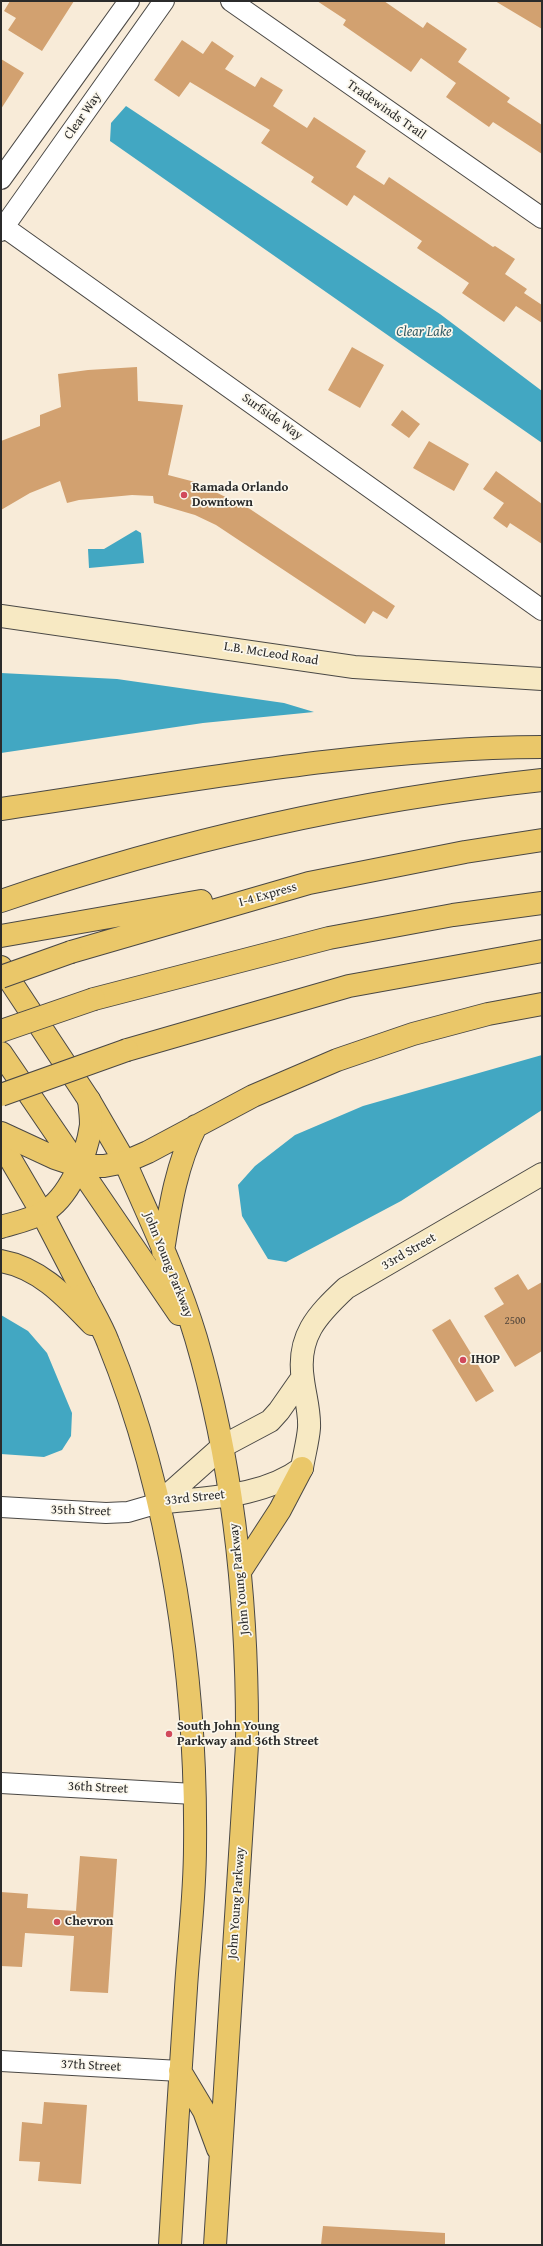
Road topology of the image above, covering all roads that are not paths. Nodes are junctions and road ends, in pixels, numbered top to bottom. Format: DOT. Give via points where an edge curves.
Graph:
graph roads {
  1 [pos="129,1"];
  2 [pos="164,1"];
  3 [pos="231,1"];
  4 [pos="1,179"];
  5 [pos="542,218"];
  6 [pos="2,227"];
  7 [pos="542,610"];
  8 [pos="1,616"];
  9 [pos="542,679"];
  10 [pos="542,747"];
  11 [pos="542,780"];
  12 [pos="1,809"];
  13 [pos="542,840"];
  14 [pos="309,883"];
  15 [pos="1,901"];
  16 [pos="542,903"];
  17 [pos="10,934"];
  18 [pos="542,951"];
  19 [pos="1,967"];
  20 [pos="1,978"];
  21 [pos="542,1004"];
  22 [pos="1,1031"];
  23 [pos="1,1053"];
  24 [pos="1,1095"];
  25 [pos="89,1100"];
  26 [pos="196,1126"];
  27 [pos="1,1133"];
  28 [pos="1,1143"];
  29 [pos="125,1162"];
  30 [pos="79,1166"];
  31 [pos="542,1174"];
  32 [pos="42,1213"];
  33 [pos="1,1227"];
  34 [pos="163,1251"];
  35 [pos="1,1261"];
  36 [pos="196,1338"];
  37 [pos="108,1341"];
  38 [pos="302,1378"];
  39 [pos="223,1446"];
  40 [pos="302,1468"];
  41 [pos="230,1494"];
  42 [pos="159,1503"];
  43 [pos="1,1507"];
  44 [pos="241,1570"];
  45 [pos="1,1783"];
  46 [pos="194,1794"];
  47 [pos="1,2061"];
  48 [pos="180,2071"];
  49 [pos="220,2156"];
  50 [pos="170,2245"];
  51 [pos="215,2245"];
  1 -- 4 [label="street"];
  2 -- 6 [label="street, Clear Way"];
  3 -- 5 [label="street, Tradewinds Trail"];
  6 -- 7 [label="street, Surfside Way"];
  8 -- 9 [label="street, L.B. McLeod Road" via="354,667"];
  10 -- 12 [label="main road" via="496,747 337,761"];
  11 -- 15 [label="main road" via="366,805 233,834 140,858"];
  13 -- 14 [label="main road, I-4 Express" via="465,852"];
  14 -- 17 [label="main road"];
  14 -- 20 [label="main road, I-4 Express, bridge" via="71,952"];
  16 -- 22 [label="main road, bridge" via="453,914 329,938 94,999"];
  18 -- 24 [label="main road, bridge" via="349,986 127,1050"];
  19 -- 25 [label="main road, John Young Parkway"];
  21 -- 26 [label="main road" via="488,1014 413,1034 337,1060 253,1096"];
  23 -- 30 [label="main road"];
  25 -- 29 [label="main road, John Young Parkway"];
  25 -- 30 [label="main road" via="91,1123 87,1145"];
  26 -- 29 [label="main road"];
  26 -- 34 [label="main road" via="185,1146 176,1176"];
  27 -- 30 [label="main road"];
  28 -- 32 [label="main road"];
  29 -- 30 [label="main road" via="104,1166"];
  29 -- 34 [label="main road, John Young Parkway"];
  30 -- 32 [label="main road" via="58,1200"];
  30 -- 36 [label="main road"];
  31 -- 38 [label="street, 33rd Street" via="346,1288 322,1310 310,1327 303,1349"];
  32 -- 33 [label="main road"];
  32 -- 37 [label="main road"];
  34 -- 36 [label="main road, John Young Parkway"];
  35 -- 37 [label="main road" via="29,1271 57,1288"];
  36 -- 39 [label="main road, John Young Parkway"];
  37 -- 42 [label="main road" via="131,1406"];
  38 -- 39 [label="street, 33rd Street" via="270,1421"];
  38 -- 40 [label="street, 33rd Street" via="309,1428"];
  39 -- 41 [label="main road, John Young Parkway"];
  39 -- 42 [label="street, 33rd Street"];
  40 -- 41 [label="street, 33rd Street" via="288,1478 268,1486"];
  40 -- 44 [label="main road" via="280,1510"];
  41 -- 42 [label="street, 33rd Street"];
  41 -- 44 [label="main road, John Young Parkway"];
  42 -- 43 [label="street, 35th Street" via="128,1512 106,1513"];
  42 -- 46 [label="main road" via="174,1581 185,1660 192,1732"];
  44 -- 49 [label="main road, John Young Parkway" via="248,1678 247,1745"];
  45 -- 46 [label="street, 36th Street"];
  46 -- 48 [label="main road" via="195,1849"];
  47 -- 48 [label="street, 37th Street"];
  48 -- 49 [label="main road" via="204,2111"];
  48 -- 50 [label="main road"];
  49 -- 51 [label="main road, John Young Parkway"];
}
